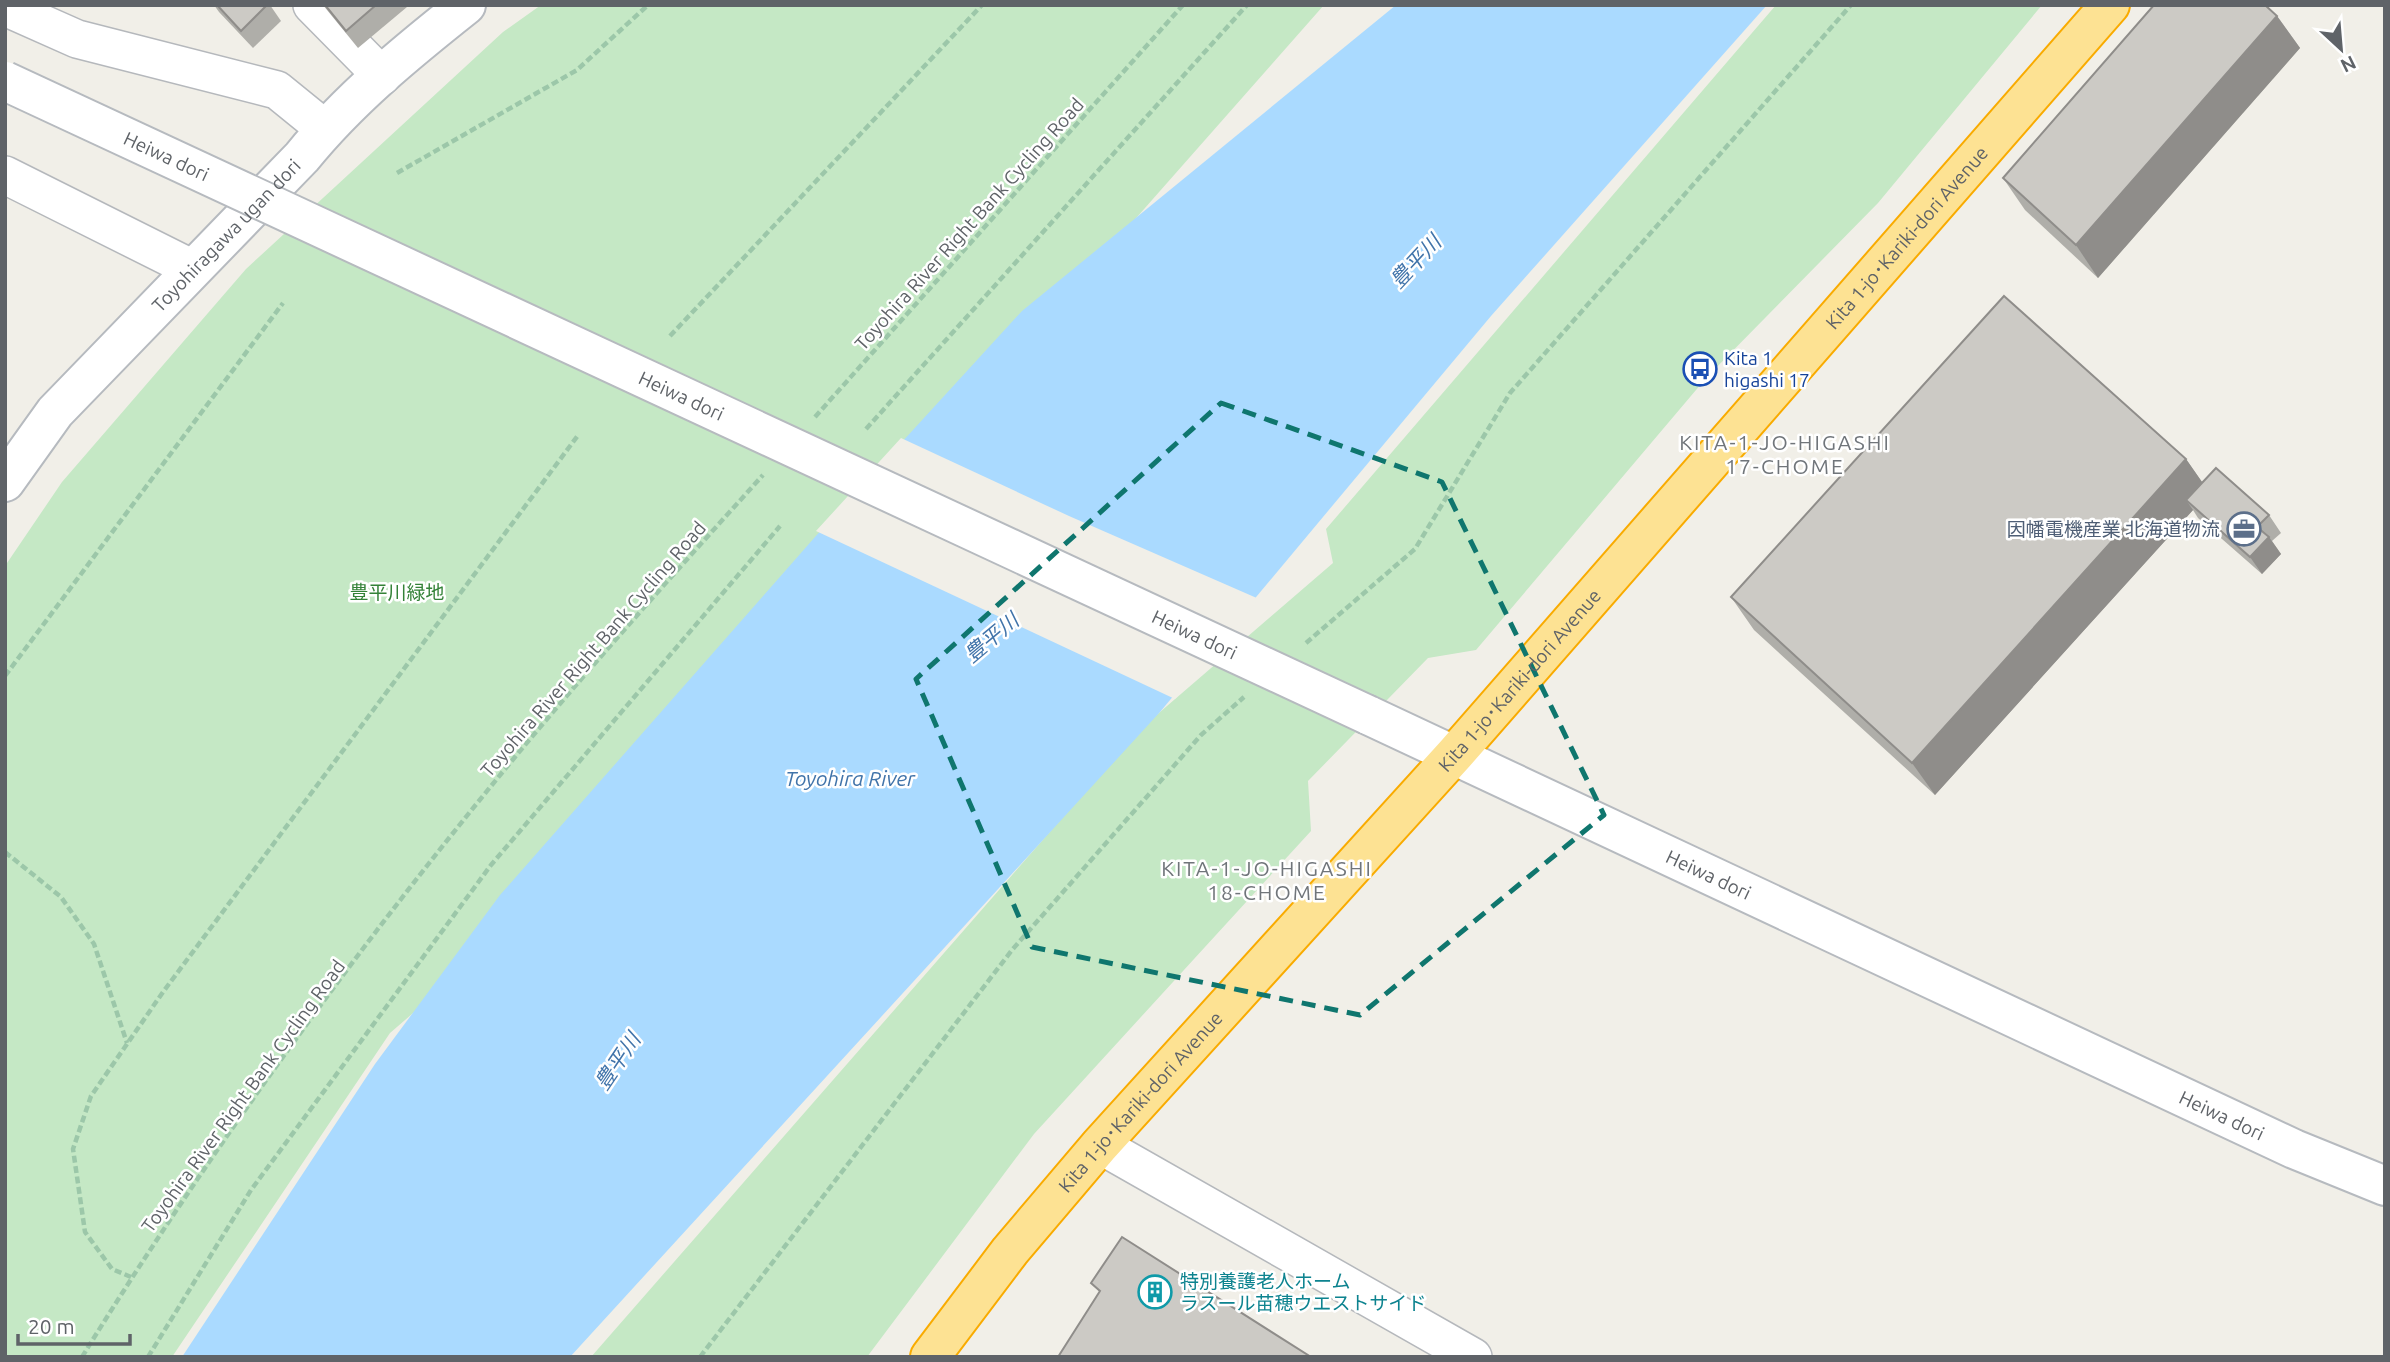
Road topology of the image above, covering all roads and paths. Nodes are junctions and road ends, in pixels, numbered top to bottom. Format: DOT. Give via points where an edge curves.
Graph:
graph roads {
  1 [pos="312,5"];
  2 [pos="466,5"];
  3 [pos="648,5"];
  4 [pos="982,5"];
  5 [pos="1183,5"];
  6 [pos="1247,5"];
  7 [pos="2110,5"];
  8 [pos="5,7"];
  9 [pos="382,76"];
  10 [pos="5,81"];
  11 [pos="325,129"];
  12 [pos="397,173"];
  13 [pos="5,175"];
  14 [pos="193,269"];
  15 [pos="283,303"];
  16 [pos="670,336"];
  17 [pos="812,420"];
  18 [pos="866,429"];
  19 [pos="579,434"];
  20 [pos="765,472"];
  21 [pos="5,482"];
  22 [pos="780,526"];
  23 [pos="5,676"];
  24 [pos="1455,754"];
  25 [pos="5,852"];
  26 [pos="128,1044"];
  27 [pos="1100,1145"];
  28 [pos="2385,1186"];
  29 [pos="131,1277"];
  30 [pos="82,1357"];
  31 [pos="148,1357"];
  32 [pos="930,1357"];
  33 [pos="1473,1357"];
  1 -- 9 [label="street"];
  2 -- 9 [label="street, Toyohiragawa ugan dori"];
  3 -- 12 [label="path" via="577,70"];
  4 -- 16 [label="path"];
  5 -- 17 [label="path, Toyohira River Right Bank Cycling Road"];
  6 -- 18 [label="path"];
  7 -- 24 [label="highway, Kita 1-jo･Kariki-dori Avenue"];
  8 -- 11 [label="street" via="77,39 276,90"];
  9 -- 11 [label="street, Toyohiragawa ugan dori"];
  10 -- 24 [label="street, Heiwa dori, bridge"];
  11 -- 14 [label="street, Toyohiragawa ugan dori"];
  13 -- 14 [label="street"];
  14 -- 21 [label="street, Toyohiragawa ugan dori" via="55,412"];
  15 -- 23 [label="path"];
  19 -- 26 [label="path"];
  20 -- 29 [label="path, Toyohira River Right Bank Cycling Road" via="514,758 226,1139"];
  22 -- 31 [label="path" via="491,865 251,1190"];
  24 -- 27 [label="highway, Kita 1-jo･Kariki-dori Avenue"];
  24 -- 28 [label="street, Heiwa dori" via="2294,1149"];
  25 -- 26 [label="path" via="61,897 94,944"];
  26 -- 29 [label="path" via="90,1096 73,1149 85,1232 112,1269"];
  27 -- 32 [label="highway, Kita 1-jo･Kariki-dori Avenue" via="1010,1251"];
  27 -- 33 [label="street"];
  29 -- 30 [label="path, Toyohira River Right Bank Cycling Road"];
}
